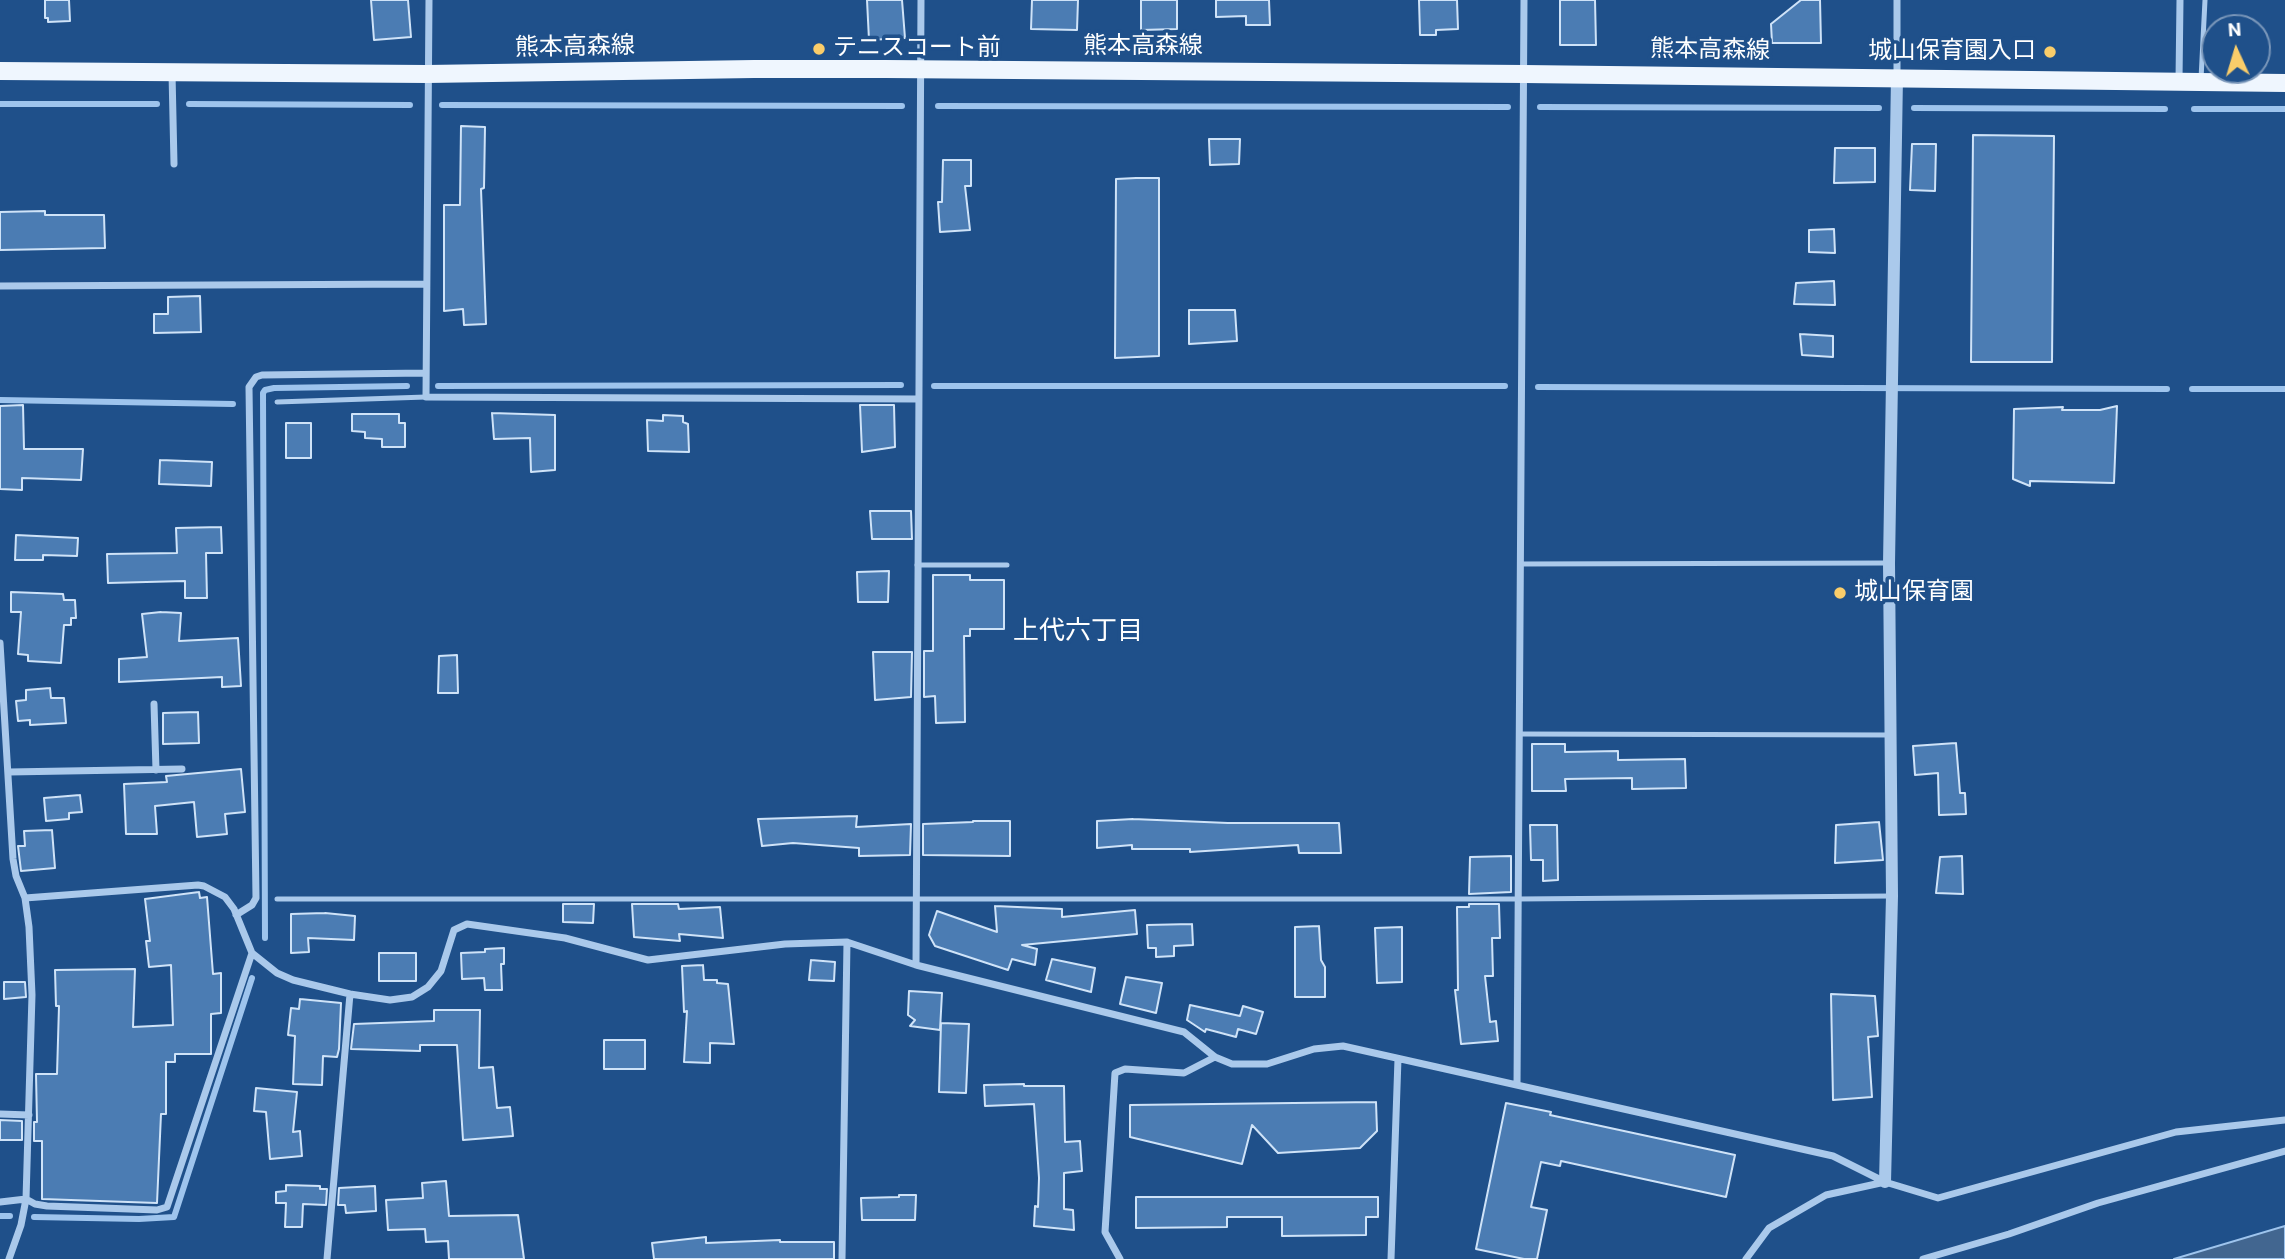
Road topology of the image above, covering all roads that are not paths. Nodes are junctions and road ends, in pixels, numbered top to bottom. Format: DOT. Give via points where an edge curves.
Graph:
graph roads {
  1 [pos="429,0"];
  2 [pos="921,0"];
  3 [pos="1524,0"];
  4 [pos="1897,0"];
  5 [pos="2180,0"];
  6 [pos="920,70"];
  7 [pos="0,71"];
  8 [pos="173,73"];
  9 [pos="427,74"];
  10 [pos="1524,74"];
  11 [pos="1897,77"];
  12 [pos="2179,82"];
  13 [pos="2201,82"];
  14 [pos="174,164"];
  15 [pos="426,284"];
  16 [pos="0,286"];
  17 [pos="426,373"];
  18 [pos="426,397"];
  19 [pos="918,399"];
  20 [pos="277,402"];
  21 [pos="1889,563"];
  22 [pos="1520,564"];
  23 [pos="917,565"];
  24 [pos="1007,565"];
  25 [pos="0,643"];
  26 [pos="154,704"];
  27 [pos="1519,734"];
  28 [pos="1891,735"];
  29 [pos="4,752"];
  30 [pos="156,769"];
  31 [pos="182,769"];
  32 [pos="9,772"];
  33 [pos="1892,896"];
  34 [pos="25,898"];
  35 [pos="916,898"];
  36 [pos="277,899"];
  37 [pos="1518,899"];
  38 [pos="236,915"];
  39 [pos="846,942"];
  40 [pos="252,953"];
  41 [pos="916,965"];
  42 [pos="350,994"];
  43 [pos="1215,1057"];
  44 [pos="1398,1059"];
  45 [pos="1517,1085"];
  46 [pos="0,1114"];
  47 [pos="29,1115"];
  48 [pos="2285,1120"];
  49 [pos="2285,1151"];
  50 [pos="1885,1182"];
  51 [pos="26,1199"];
  52 [pos="0,1202"];
  53 [pos="9,1259"];
  54 [pos="327,1259"];
  55 [pos="842,1259"];
  56 [pos="1120,1259"];
  57 [pos="1391,1259"];
  58 [pos="1746,1259"];
  59 [pos="1923,1259"];
  1 -- 9 [label="street"];
  2 -- 6 [label="street"];
  3 -- 10 [label="street"];
  4 -- 11 [label="street"];
  5 -- 12 [label="street"];
  6 -- 9 [label="main road, 熊本高森線"];
  6 -- 10 [label="main road, 熊本高森線"];
  6 -- 19 [label="street"];
  7 -- 8 [label="main road, 熊本高森線"];
  8 -- 9 [label="main road, 熊本高森線"];
  8 -- 14 [label="street"];
  9 -- 15 [label="street"];
  10 -- 11 [label="main road, 熊本高森線"];
  10 -- 22 [label="street"];
  11 -- 12 [label="main road, 熊本高森線"];
  11 -- 21 [label="street"];
  12 -- 13 [label="main road, 熊本高森線"];
  15 -- 16 [label="street"];
  15 -- 17 [label="street"];
  17 -- 18 [label="street"];
  17 -- 38 [label="street" via="262,375 249,387 256,898"];
  18 -- 19 [label="street"];
  18 -- 20 [label="lane"];
  19 -- 23 [label="street"];
  21 -- 22 [label="lane"];
  21 -- 28 [label="street"];
  22 -- 27 [label="street"];
  23 -- 24 [label="lane"];
  23 -- 35 [label="street"];
  25 -- 29 [label="street"];
  26 -- 30 [label="street"];
  27 -- 28 [label="lane"];
  27 -- 37 [label="street"];
  28 -- 33 [label="street"];
  29 -- 32 [label="street"];
  30 -- 31 [label="street"];
  30 -- 32 [label="street"];
  32 -- 34 [label="street" via="14,868"];
  33 -- 37 [label="lane"];
  33 -- 50 [label="street"];
  34 -- 38 [label="street" via="198,885 220,893"];
  34 -- 47 [label="street" via="32,995"];
  35 -- 36 [label="lane"];
  35 -- 37 [label="lane"];
  35 -- 41 [label="street"];
  37 -- 45 [label="street"];
  38 -- 40 [label="street"];
  39 -- 41 [label="street"];
  39 -- 42 [label="street" via="785,944 648,960 565,938 467,924 454,930 440,971 421,992 402,1000"];
  39 -- 55 [label="street"];
  40 -- 42 [label="street" via="293,980"];
  40 -- 51 [label="street" via="167,1207 47,1206"];
  41 -- 43 [label="street" via="1184,1032"];
  42 -- 54 [label="street"];
  43 -- 44 [label="street" via="1232,1064 1267,1064 1314,1049 1343,1046"];
  43 -- 56 [label="street" via="1184,1073 1125,1069 1115,1073 1105,1232"];
  44 -- 45 [label="street"];
  44 -- 57 [label="street"];
  45 -- 50 [label="street" via="1833,1156"];
  46 -- 47 [label="street"];
  47 -- 51 [label="street"];
  48 -- 50 [label="street" via="2176,1132 1938,1198"];
  49 -- 59 [label="street" via="2098,1203"];
  50 -- 58 [label="street" via="1826,1195 1769,1228"];
  51 -- 52 [label="street"];
  51 -- 53 [label="street"];
}
